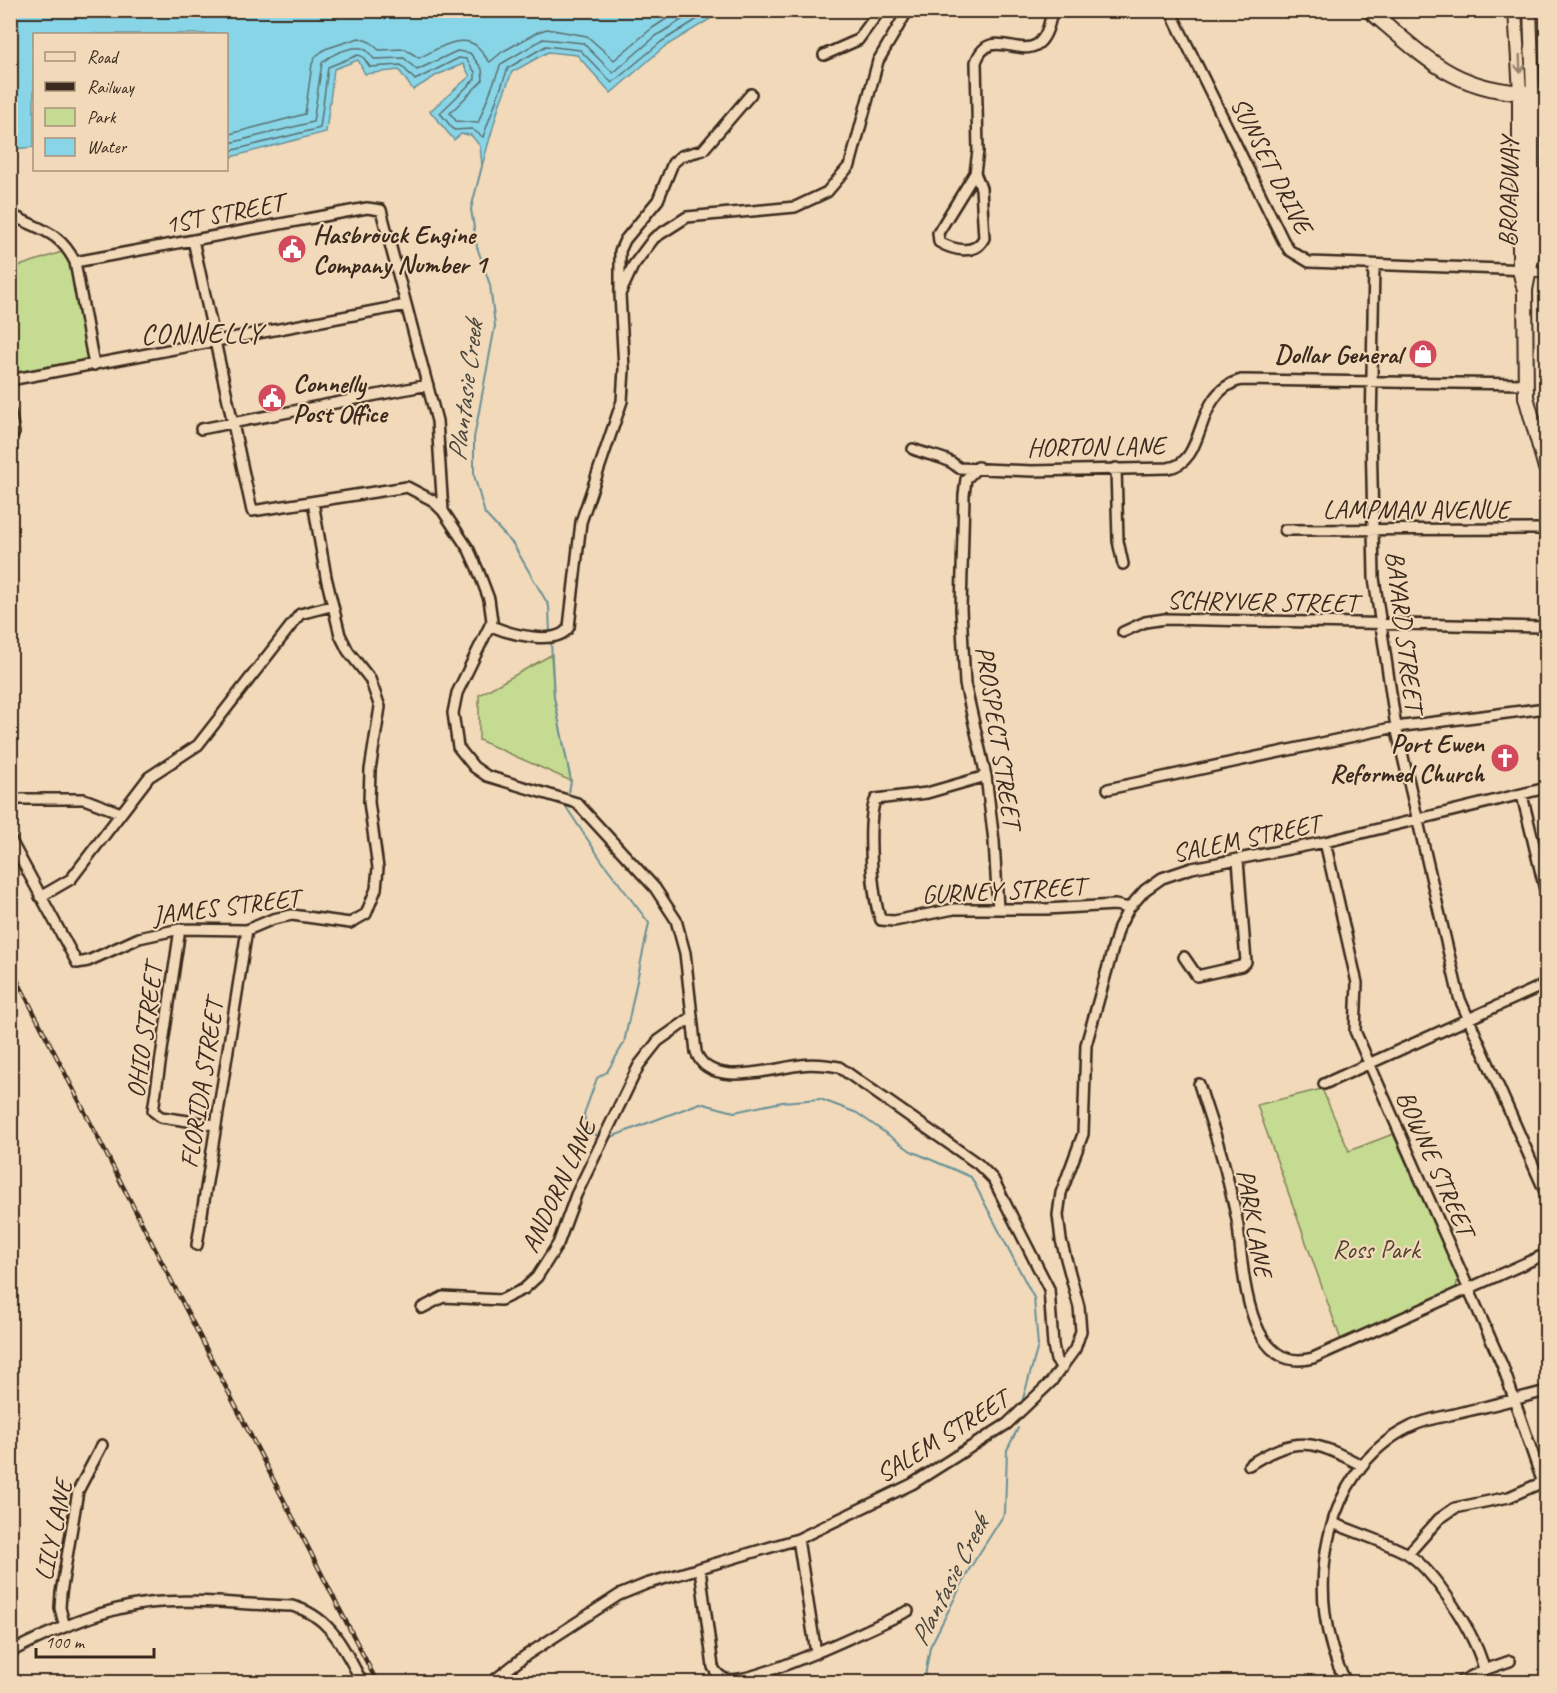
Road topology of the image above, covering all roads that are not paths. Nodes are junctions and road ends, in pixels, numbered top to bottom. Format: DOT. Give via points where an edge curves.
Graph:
graph roads {
  1 [pos="880,10"];
  2 [pos="908,10"];
  3 [pos="1052,10"];
  4 [pos="1170,10"];
  5 [pos="1369,10"];
  6 [pos="1515,10"];
  7 [pos="1530,10"];
  8 [pos="1385,16"];
  9 [pos="824,55"];
  10 [pos="1533,92"];
  11 [pos="751,94"];
  12 [pos="975,173"];
  13 [pos="10,214"];
  14 [pos="193,240"];
  15 [pos="75,262"];
  16 [pos="1374,265"];
  17 [pos="1525,270"];
  18 [pos="1546,274"];
  19 [pos="620,294"];
  20 [pos="406,305"];
  21 [pos="216,342"];
  22 [pos="94,365"];
  23 [pos="10,380"];
  24 [pos="1371,381"];
  25 [pos="1525,384"];
  26 [pos="428,385"];
  27 [pos="10,412"];
  28 [pos="234,423"];
  29 [pos="201,429"];
  30 [pos="14,433"];
  31 [pos="913,449"];
  32 [pos="978,467"];
  33 [pos="1116,468"];
  34 [pos="1546,468"];
  35 [pos="313,502"];
  36 [pos="442,511"];
  37 [pos="1546,529"];
  38 [pos="1285,530"];
  39 [pos="1372,530"];
  40 [pos="1123,564"];
  41 [pos="331,606"];
  42 [pos="1380,624"];
  43 [pos="491,627"];
  44 [pos="1546,627"];
  45 [pos="1123,632"];
  46 [pos="1546,708"];
  47 [pos="1396,727"];
  48 [pos="986,776"];
  49 [pos="1546,788"];
  50 [pos="1108,789"];
  51 [pos="1522,795"];
  52 [pos="10,799"];
  53 [pos="121,813"];
  54 [pos="1416,821"];
  55 [pos="10,839"];
  56 [pos="1324,842"];
  57 [pos="1238,860"];
  58 [pos="1546,894"];
  59 [pos="40,897"];
  60 [pos="1129,908"];
  61 [pos="998,909"];
  62 [pos="180,929"];
  63 [pos="247,930"];
  64 [pos="1184,957"];
  65 [pos="1546,984"];
  66 [pos="692,1017"];
  67 [pos="1468,1019"];
  68 [pos="1369,1064"];
  69 [pos="1199,1084"];
  70 [pos="1324,1084"];
  71 [pos="215,1125"];
  72 [pos="1546,1194"];
  73 [pos="197,1245"];
  74 [pos="1546,1254"];
  75 [pos="1467,1288"];
  76 [pos="422,1308"];
  77 [pos="1062,1368"];
  78 [pos="1546,1390"];
  79 [pos="1514,1399"];
  80 [pos="102,1445"];
  81 [pos="1249,1465"];
  82 [pos="1361,1465"];
  83 [pos="1543,1482"];
  84 [pos="1546,1492"];
  85 [pos="1333,1523"];
  86 [pos="798,1539"];
  87 [pos="1408,1554"];
  88 [pos="700,1569"];
  89 [pos="908,1611"];
  90 [pos="65,1627"];
  91 [pos="10,1652"];
  92 [pos="816,1653"];
  93 [pos="1510,1661"];
  94 [pos="1484,1670"];
  95 [pos="362,1683"];
  96 [pos="492,1683"];
  97 [pos="1346,1683"];
  98 [pos="1460,1683"];
  1 -- 9 [label="street" via="858,40"];
  2 -- 19 [label="street" via="878,61 850,165 838,182 795,207 687,217 654,238 633,266"];
  3 -- 12 [label="street" via="1038,45 1029,49 998,42 978,56"];
  4 -- 16 [label="street, SUNSET DRIVE" via="1289,250 1309,262"];
  5 -- 8 [label="highway"];
  6 -- 10 [label="main road, one-way"];
  7 -- 10 [label="main road"];
  8 -- 10 [label="highway" via="1423,57 1455,77 1488,89"];
  10 -- 17 [label="highway, BROADWAY"];
  11 -- 19 [label="street" via="703,150 681,156 673,163 658,200 620,251"];
  12 -- 12 [label="street" via="981,188 984,238 972,249 948,247 939,242 938,233"];
  13 -- 15 [label="street" via="60,238"];
  14 -- 15 [label="street, 1ST STREET"];
  14 -- 20 [label="street, 1ST STREET" via="367,208 381,210"];
  14 -- 21 [label="street"];
  15 -- 22 [label="street"];
  16 -- 17 [label="street, SUNSET DRIVE"];
  16 -- 24 [label="street, BAYARD STREET"];
  17 -- 18 [label="street, SUNSET DRIVE"];
  17 -- 25 [label="highway, BROADWAY"];
  19 -- 43 [label="street" via="622,401 580,522 569,627 558,637 518,635"];
  20 -- 21 [label="street"];
  20 -- 26 [label="street"];
  21 -- 22 [label="street"];
  21 -- 28 [label="street"];
  22 -- 23 [label="street"];
  24 -- 25 [label="street, HORTON LANE"];
  24 -- 33 [label="street, HORTON LANE" via="1233,382 1208,405 1190,454 1181,464 1168,468"];
  24 -- 39 [label="street, BAYARD STREET"];
  25 -- 34 [label="highway, BROADWAY" via="1528,411"];
  26 -- 28 [label="street"];
  26 -- 36 [label="street" via="441,450"];
  27 -- 30 [label="street"];
  28 -- 29 [label="street"];
  28 -- 35 [label="street" via="252,511"];
  31 -- 32 [label="street, HORTON LANE" via="950,459 959,468"];
  32 -- 33 [label="street, HORTON LANE" via="1032,471"];
  32 -- 48 [label="street, PROSPECT STREET" via="966,479 961,609 965,684"];
  33 -- 40 [label="street" via="1118,541"];
  35 -- 36 [label="street" via="408,487 432,500"];
  35 -- 41 [label="street, JAMES STREET"];
  36 -- 43 [label="street" via="478,570 489,599"];
  37 -- 39 [label="street, LAMPMAN AVENUE"];
  38 -- 39 [label="street, LAMPMAN AVENUE"];
  39 -- 42 [label="street, BAYARD STREET"];
  41 -- 53 [label="street" via="300,614 198,745 149,777"];
  41 -- 63 [label="street, JAMES STREET" via="344,643 379,698 369,802 378,868 376,889 366,914 350,923 292,915"];
  42 -- 44 [label="street, SCHRYVER STREET"];
  42 -- 45 [label="street, SCHRYVER STREET" via="1165,619 1144,622"];
  42 -- 47 [label="street, BAYARD STREET"];
  43 -- 66 [label="street" via="457,693 453,727 458,747 487,776 577,802 655,888 676,920 685,953"];
  46 -- 47 [label="street"];
  47 -- 50 [label="street"];
  47 -- 54 [label="street, BAYARD STREET"];
  48 -- 61 [label="street, PROSPECT STREET"];
  48 -- 61 [label="street, GURNEY STREET" via="927,793 878,798 874,802 870,842 881,920 894,921 947,909"];
  49 -- 51 [label="street, SALEM STREET"];
  51 -- 54 [label="street, SALEM STREET"];
  51 -- 58 [label="street"];
  52 -- 53 [label="street" via="84,799"];
  53 -- 59 [label="street" via="71,879"];
  54 -- 56 [label="street, SALEM STREET"];
  54 -- 67 [label="street, BAYARD STREET" via="1449,961"];
  55 -- 59 [label="street"];
  56 -- 57 [label="street, SALEM STREET"];
  56 -- 68 [label="street, BOWNE STREET" via="1357,983 1355,1031"];
  57 -- 60 [label="street, SALEM STREET" via="1162,878"];
  57 -- 64 [label="street" via="1246,962 1197,976"];
  59 -- 62 [label="street, JAMES STREET" via="77,963 139,938"];
  60 -- 61 [label="street, GURNEY STREET" via="1115,905"];
  60 -- 77 [label="street, SALEM STREET" via="1119,927 1086,1046 1083,1134 1059,1202 1060,1240 1081,1318 1078,1341"];
  62 -- 63 [label="street, JAMES STREET"];
  62 -- 71 [label="street, OHIO STREET" via="153,1111 161,1117"];
  63 -- 71 [label="street, FLORIDA STREET"];
  65 -- 67 [label="street"];
  66 -- 76 [label="street, ANDORN LANE" via="658,1041 639,1065 576,1195 558,1244 537,1277 524,1289 501,1300 443,1298"];
  66 -- 77 [label="street" via="699,1059 710,1068 752,1074 812,1064 838,1067 978,1164 1000,1190 1045,1280 1052,1309 1053,1345"];
  67 -- 68 [label="street"];
  67 -- 72 [label="street, BAYARD STREET"];
  68 -- 70 [label="street"];
  68 -- 75 [label="street, BOWNE STREET"];
  69 -- 75 [label="street, PARK LANE" via="1227,1173 1250,1307 1272,1350 1287,1358 1313,1358"];
  71 -- 73 [label="street, FLORIDA STREET"];
  74 -- 75 [label="street"];
  75 -- 79 [label="street, BOWNE STREET"];
  77 -- 86 [label="street, SALEM STREET" via="1016,1418 973,1447 912,1484"];
  78 -- 79 [label="street"];
  79 -- 82 [label="street" via="1410,1426"];
  79 -- 83 [label="street, BOWNE STREET"];
  80 -- 90 [label="street, LILY LANE" via="78,1491 61,1593"];
  81 -- 82 [label="street" via="1280,1447 1304,1444 1329,1449"];
  82 -- 85 [label="street"];
  83 -- 84 [label="street, BOWNE STREET"];
  83 -- 87 [label="street" via="1509,1497 1455,1508 1438,1520"];
  85 -- 87 [label="street"];
  85 -- 97 [label="street" via="1324,1555 1324,1596 1335,1656"];
  86 -- 88 [label="street, SALEM STREET"];
  86 -- 92 [label="street"];
  87 -- 94 [label="street" via="1453,1604 1478,1650"];
  88 -- 92 [label="street" via="711,1657 716,1672 727,1680"];
  88 -- 96 [label="street, SALEM STREET" via="619,1595 525,1656"];
  89 -- 92 [label="street"];
  90 -- 91 [label="street"];
  90 -- 95 [label="street" via="146,1603 292,1606 327,1624"];
  93 -- 94 [label="street"];
  94 -- 98 [label="street"];
}
